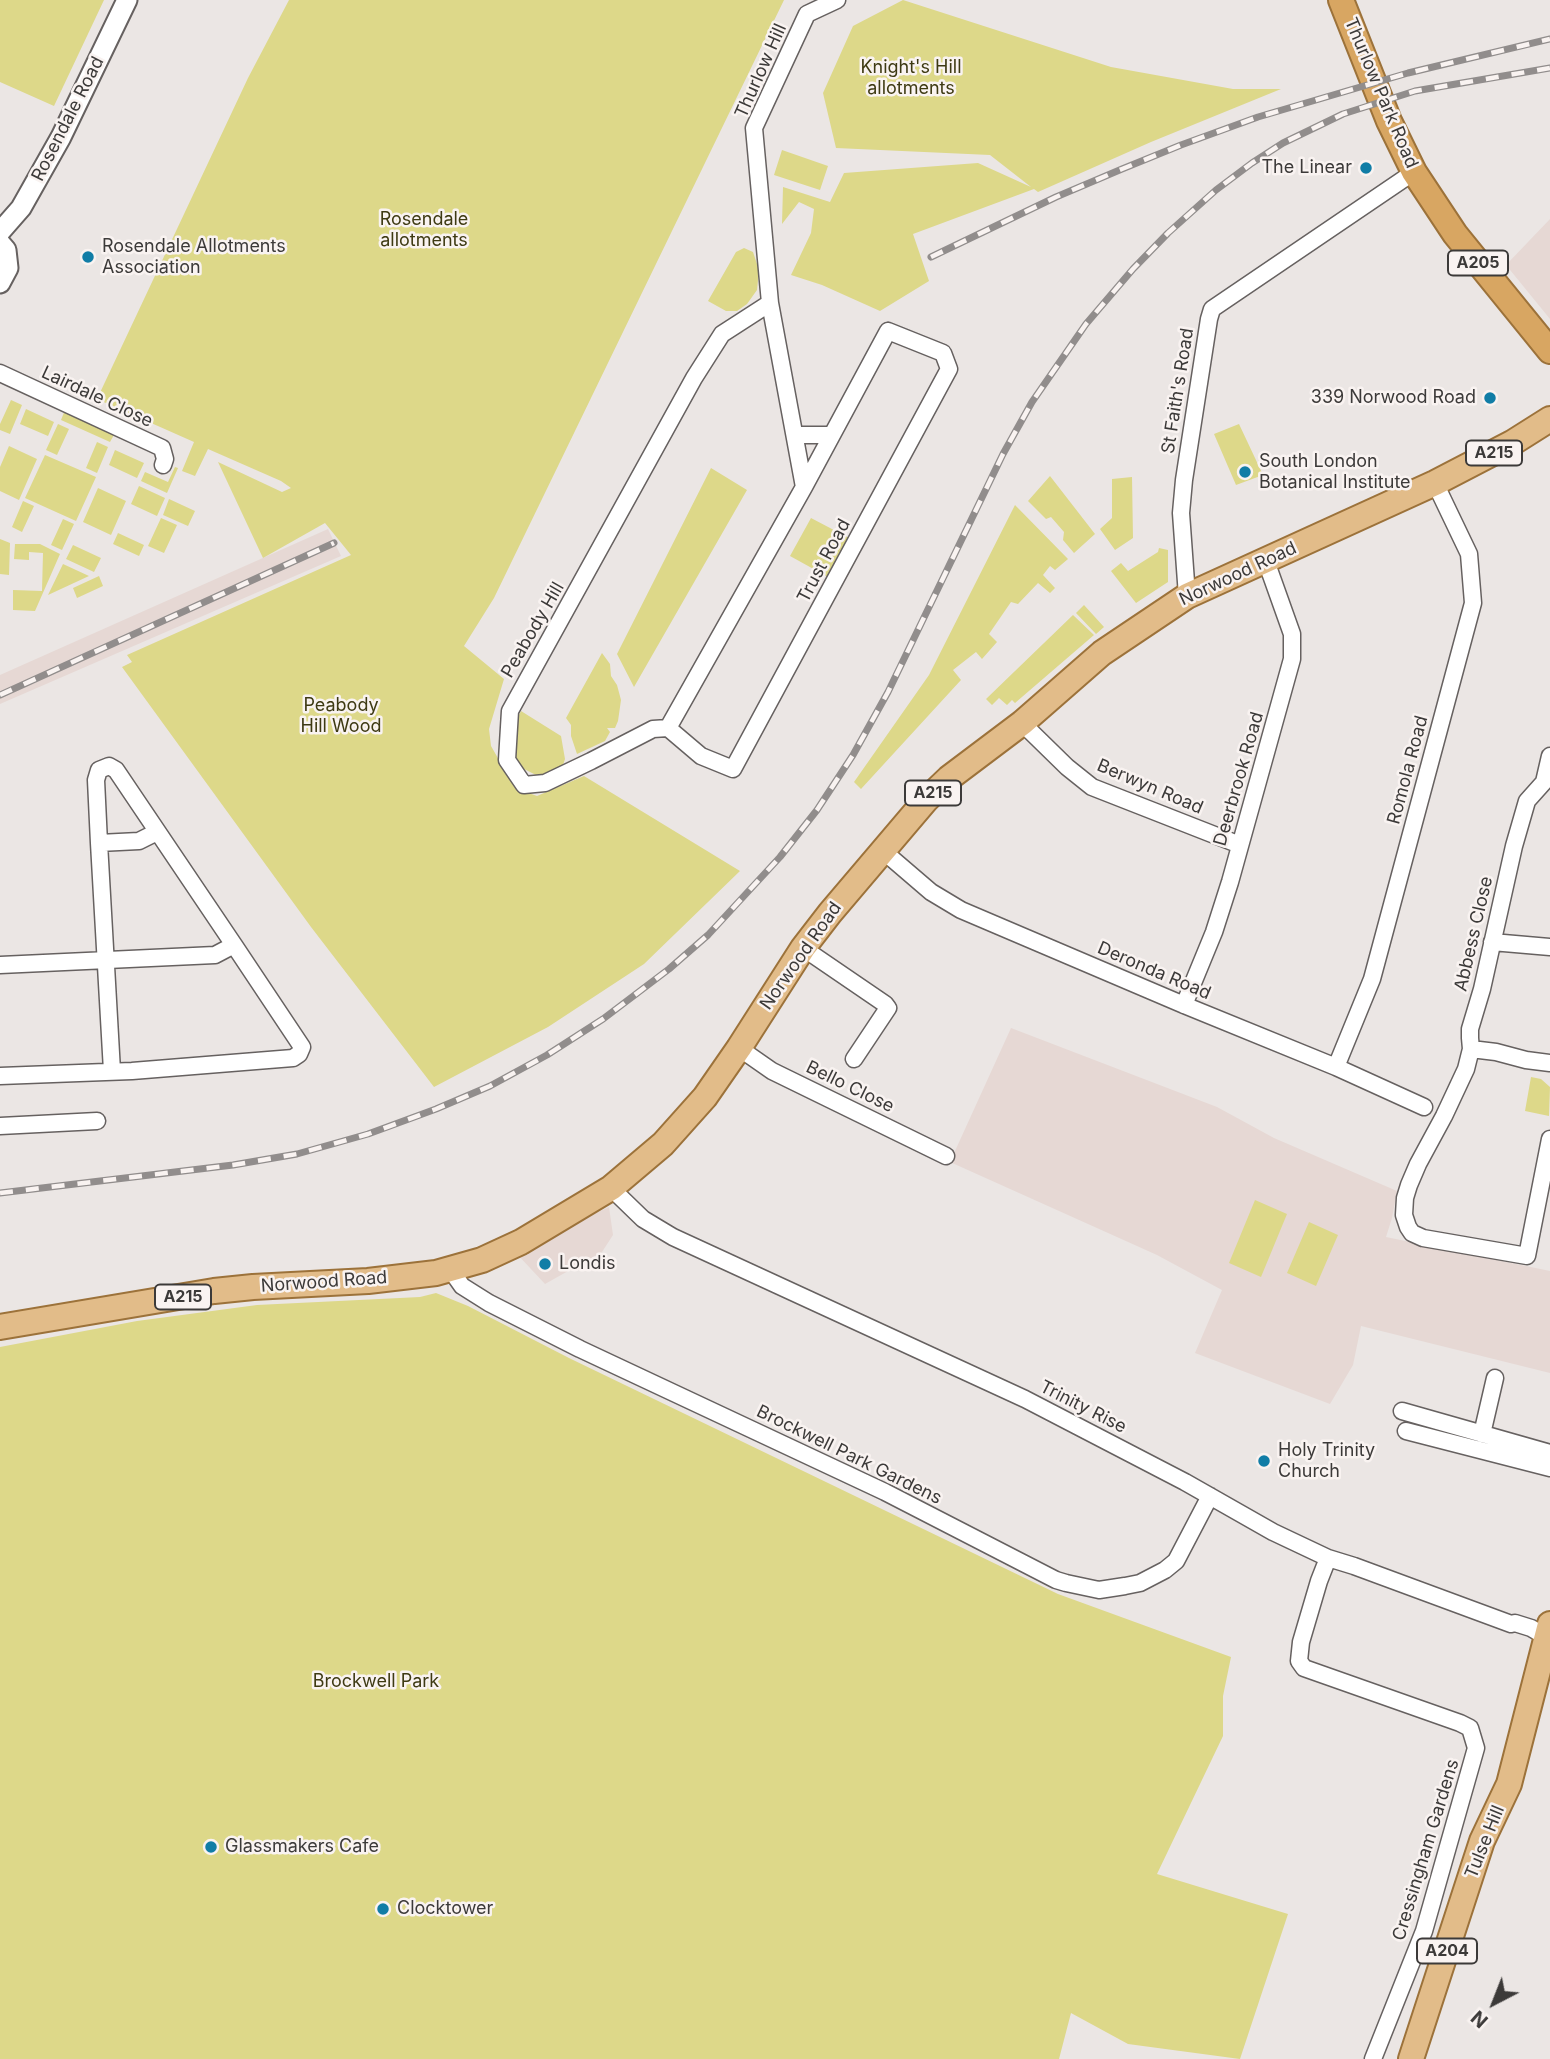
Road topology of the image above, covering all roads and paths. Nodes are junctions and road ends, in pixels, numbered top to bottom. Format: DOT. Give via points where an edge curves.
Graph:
graph roads {
  1 [pos="127,0"];
  2 [pos="837,0"];
  3 [pos="1341,0"];
  4 [pos="1414,173"];
  5 [pos="0,232"];
  6 [pos="0,243"];
  7 [pos="0,283"];
  8 [pos="770,303"];
  9 [pos="1550,349"];
  10 [pos="0,373"];
  11 [pos="1550,419"];
  12 [pos="795,435"];
  13 [pos="832,435"];
  14 [pos="163,465"];
  15 [pos="1435,483"];
  16 [pos="804,487"];
  17 [pos="1266,561"];
  18 [pos="1187,596"];
  19 [pos="1022,723"];
  20 [pos="668,728"];
  21 [pos="1550,756"];
  22 [pos="157,832"];
  23 [pos="99,843"];
  24 [pos="1240,845"];
  25 [pos="882,850"];
  26 [pos="1492,942"];
  27 [pos="234,945"];
  28 [pos="1550,947"];
  29 [pos="803,948"];
  30 [pos="105,960"];
  31 [pos="0,965"];
  32 [pos="1184,1004"];
  33 [pos="739,1048"];
  34 [pos="1471,1049"];
  35 [pos="854,1059"];
  36 [pos="1550,1063"];
  37 [pos="1336,1067"];
  38 [pos="111,1071"];
  39 [pos="0,1076"];
  40 [pos="1424,1107"];
  41 [pos="97,1121"];
  42 [pos="0,1126"];
  43 [pos="1550,1139"];
  44 [pos="946,1156"];
  45 [pos="611,1188"];
  46 [pos="450,1269"];
  47 [pos="0,1327"];
  48 [pos="1494,1378"];
  49 [pos="1402,1411"];
  50 [pos="1406,1431"];
  51 [pos="1482,1434"];
  52 [pos="1550,1453"];
  53 [pos="1550,1468"];
  54 [pos="1210,1496"];
  55 [pos="1328,1558"];
  56 [pos="1549,1634"];
  57 [pos="1435,1891"];
  58 [pos="1462,1901"];
  59 [pos="1373,2059"];
  60 [pos="1411,2059"];
  1 -- 5 [label="street, Rosendale Road" via="61,137 21,208"];
  2 -- 8 [label="street, Thurlow Hill" via="807,14 754,128"];
  3 -- 4 [label="highway, Thurlow Park Road / A205"];
  4 -- 9 [label="highway, Thurlow Park Road / A205" via="1455,234"];
  4 -- 18 [label="street, St Faith's Road" via="1212,309 1181,513"];
  6 -- 7 [label="street" via="8,258"];
  8 -- 12 [label="street"];
  8 -- 20 [label="street, Peabody Hill" via="722,334 652,453 510,711 507,760 524,785 545,783 653,729"];
  10 -- 14 [label="street, Lairdale Close" via="162,448"];
  11 -- 15 [label="main road, Norwood Road / A215"];
  12 -- 13 [label="street"];
  12 -- 16 [label="street"];
  13 -- 16 [label="street"];
  13 -- 20 [label="street, Trust Road" via="888,331 943,353 950,369 733,769 701,756"];
  15 -- 17 [label="main road, Norwood Road / A215"];
  15 -- 37 [label="street, Romola Road" via="1469,554 1473,603 1372,979"];
  16 -- 20 [label="street"];
  17 -- 18 [label="main road, Norwood Road / A215"];
  17 -- 24 [label="street, Deerbrook Road" via="1292,634 1293,659"];
  18 -- 19 [label="main road, Norwood Road / A215" via="1102,653"];
  19 -- 24 [label="street, Berwyn Road" via="1092,787"];
  19 -- 25 [label="main road, Norwood Road / A215" via="948,779"];
  21 -- 26 [label="street, Abbess Close" via="1544,782 1527,801"];
  22 -- 23 [label="street" via="139,841"];
  22 -- 23 [label="street" via="116,770 105,766 96,776"];
  22 -- 27 [label="street"];
  23 -- 30 [label="street"];
  24 -- 32 [label="street, Deerbrook Road" via="1214,932"];
  25 -- 29 [label="main road, Norwood Road / A215"];
  25 -- 32 [label="street, Deronda Road" via="931,892 961,909"];
  26 -- 28 [label="street"];
  26 -- 34 [label="street, Abbess Close" via="1470,1029"];
  27 -- 30 [label="street" via="215,955"];
  27 -- 38 [label="street" via="301,1043 299,1054"];
  29 -- 33 [label="main road, Norwood Road / A215"];
  29 -- 35 [label="street" via="886,1003 888,1008"];
  30 -- 31 [label="street"];
  30 -- 38 [label="street"];
  32 -- 37 [label="street, Deronda Road"];
  33 -- 44 [label="street, Bello Close" via="772,1071"];
  33 -- 45 [label="main road, Norwood Road / A215" via="670,1137"];
  34 -- 36 [label="street"];
  34 -- 43 [label="street, Abbess Close" via="1409,1185 1404,1215 1412,1233 1527,1256"];
  37 -- 40 [label="street, Deronda Road"];
  38 -- 39 [label="street"];
  41 -- 42 [label="street"];
  45 -- 46 [label="main road, Norwood Road / A215" via="521,1242"];
  45 -- 54 [label="street, Trinity Rise" via="643,1219 673,1237 1025,1399"];
  46 -- 47 [label="main road, Norwood Road / A215" via="368,1281 214,1291"];
  46 -- 54 [label="street, Brockwell Park Gardens" via="462,1286 489,1303 1066,1583 1099,1590 1125,1587 1165,1570 1176,1561"];
  48 -- 51 [label="street"];
  49 -- 51 [label="street"];
  50 -- 53 [label="street"];
  51 -- 52 [label="street"];
  54 -- 55 [label="street, Trinity Rise"];
  55 -- 56 [label="street, Trinity Rise"];
  55 -- 57 [label="street, Cressingham Gardens" via="1301,1642 1299,1661 1304,1668 1460,1723 1470,1728 1475,1740"];
  56 -- 58 [label="main road, Tulse Hill / A204" via="1508,1784"];
  57 -- 58 [label="street"];
  57 -- 59 [label="street, Cressingham Gardens"];
  58 -- 60 [label="main road, Tulse Hill / A204"];
}
